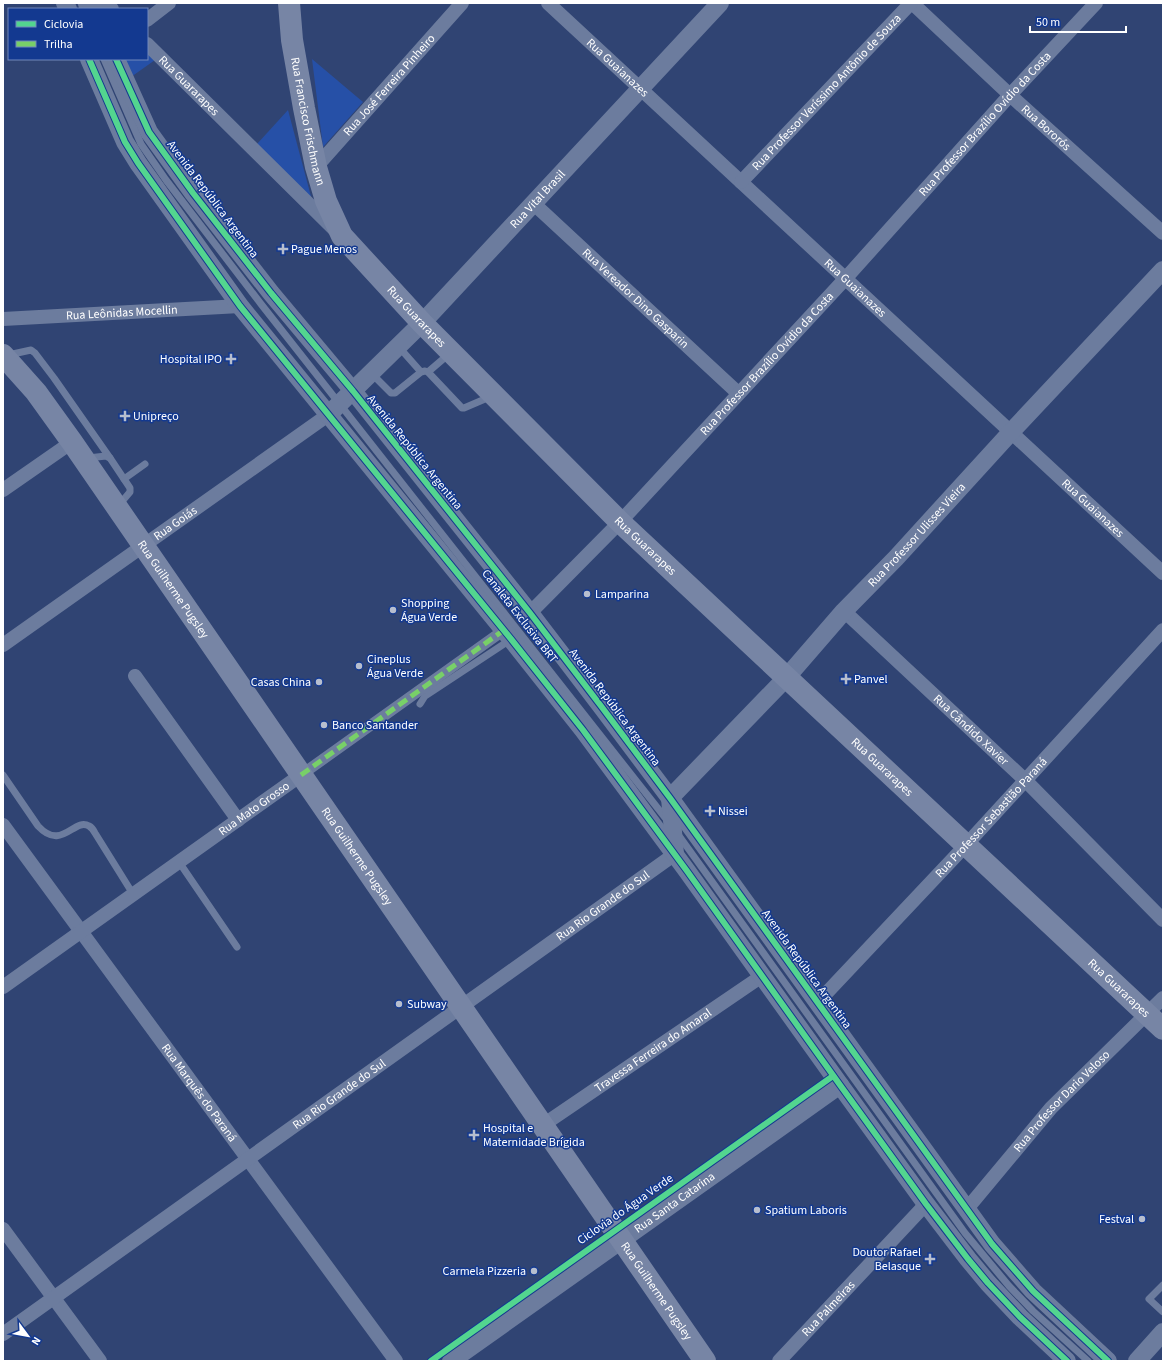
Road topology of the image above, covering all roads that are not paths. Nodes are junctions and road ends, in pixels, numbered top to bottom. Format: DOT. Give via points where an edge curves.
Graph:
graph roads {
  1 [pos="105,3"];
  2 [pos="169,3"];
  3 [pos="289,3"];
  4 [pos="462,3"];
  5 [pos="548,3"];
  6 [pos="720,3"];
  7 [pos="912,3"];
  8 [pos="1096,3"];
  9 [pos="96,8"];
  10 [pos="148,19"];
  11 [pos="148,45"];
  12 [pos="89,60"];
  13 [pos="104,60"];
  14 [pos="116,60"];
  15 [pos="640,88"];
  16 [pos="1010,95"];
  17 [pos="316,167"];
  18 [pos="741,182"];
  19 [pos="533,204"];
  20 [pos="1163,233"];
  21 [pos="342,236"];
  22 [pos="1163,270"];
  23 [pos="845,279"];
  24 [pos="240,306"];
  25 [pos="3,319"];
  26 [pos="422,323"];
  27 [pos="398,346"];
  28 [pos="451,352"];
  29 [pos="4,356"];
  30 [pos="424,372"];
  31 [pos="371,373"];
  32 [pos="353,391"];
  33 [pos="738,393"];
  34 [pos="494,395"];
  35 [pos="334,409"];
  36 [pos="1011,432"];
  37 [pos="78,450"];
  38 [pos="110,458"];
  39 [pos="144,464"];
  40 [pos="124,478"];
  41 [pos="3,490"];
  42 [pos="117,508"];
  43 [pos="620,522"];
  44 [pos="143,546"];
  45 [pos="1163,573"];
  46 [pos="844,611"];
  47 [pos="530,613"];
  48 [pos="1163,630"];
  49 [pos="508,635"];
  50 [pos="3,645"];
  51 [pos="135,676"];
  52 [pos="786,678"];
  53 [pos="420,704"];
  54 [pos="3,775"];
  55 [pos="301,775"];
  56 [pos="1025,780"];
  57 [pos="670,798"];
  58 [pos="238,820"];
  59 [pos="3,825"];
  60 [pos="672,827"];
  61 [pos="966,845"];
  62 [pos="675,854"];
  63 [pos="179,862"];
  64 [pos="133,894"];
  65 [pos="1163,920"];
  66 [pos="81,931"];
  67 [pos="237,947"];
  68 [pos="762,976"];
  69 [pos="3,987"];
  70 [pos="1163,998"];
  71 [pos="818,1002"];
  72 [pos="461,1006"];
  73 [pos="1147,1013"];
  74 [pos="1163,1028"];
  75 [pos="840,1085"];
  76 [pos="543,1125"];
  77 [pos="248,1159"];
  78 [pos="926,1204"];
  79 [pos="966,1210"];
  80 [pos="3,1229"];
  81 [pos="622,1239"];
  82 [pos="1163,1285"];
  83 [pos="53,1298"];
  84 [pos="1163,1312"];
  85 [pos="1163,1332"];
  86 [pos="3,1334"];
  87 [pos="100,1361"];
  88 [pos="396,1361"];
  89 [pos="451,1361"];
  90 [pos="705,1361"];
  91 [pos="779,1361"];
  92 [pos="1067,1361"];
  93 [pos="1088,1361"];
  94 [pos="1108,1361"];
  95 [pos="1136,1361"];
  1 -- 9 [label="street"];
  2 -- 10 [label="street"];
  3 -- 17 [label="main road, Rua Francisco Frischmann" via="292,40"];
  4 -- 17 [label="street, Rua José Ferreira Pinheiro"];
  5 -- 15 [label="street, Rua Guaianazes"];
  6 -- 15 [label="street, Rua Vital Brasil"];
  7 -- 16 [label="street, Rua Bororós"];
  7 -- 18 [label="street, Rua Professor Veríssimo Antônio de Souza"];
  8 -- 16 [label="street, Rua Professor Brazílio Ovídio da Costa"];
  11 -- 21 [label="street, Rua Guararapes"];
  12 -- 24 [label="street" via="125,142"];
  13 -- 35 [label="lane, Canaleta Exclusiva BRT" via="140,144"];
  14 -- 32 [label="street, Avenida República Argentina" via="149,132 236,248"];
  15 -- 18 [label="street, Rua Guaianazes"];
  15 -- 19 [label="street, Rua Vital Brasil"];
  16 -- 20 [label="street, Rua Bororós"];
  16 -- 23 [label="street, Rua Professor Brazílio Ovídio da Costa"];
  17 -- 21 [label="main road, Rua Francisco Frischmann" via="326,201"];
  18 -- 23 [label="street, Rua Guaianazes"];
  19 -- 26 [label="street, Rua Vital Brasil"];
  19 -- 33 [label="street, Rua Vereador Dino Gasparin"];
  21 -- 26 [label="main road, Rua Guararapes"];
  22 -- 36 [label="street, Rua Professor Ulisses Vieira"];
  23 -- 33 [label="street, Rua Professor Brazílio Ovídio da Costa"];
  23 -- 36 [label="street, Rua Guaianazes"];
  24 -- 25 [label="street, Rua Leônidas Mocellin"];
  24 -- 35 [label="street"];
  26 -- 27 [label="street, Rua Vital Brasil"];
  26 -- 28 [label="main road, Rua Guararapes"];
  27 -- 30 [label="lane"];
  27 -- 31 [label="street, Rua Vital Brasil"];
  28 -- 30 [label="lane"];
  28 -- 34 [label="main road, Rua Guararapes"];
  29 -- 37 [label="main road, Rua Guilherme Pugsley" via="36,392"];
  29 -- 38 [label="lane" via="31,350 35,353"];
  30 -- 31 [label="lane" via="394,393"];
  30 -- 34 [label="lane" via="462,408"];
  31 -- 32 [label="street, Rua Vital Brasil"];
  32 -- 35 [label="street, Rua Vital Brasil"];
  32 -- 47 [label="street, Avenida República Argentina"];
  33 -- 43 [label="street, Rua Professor Brazílio Ovídio da Costa"];
  34 -- 43 [label="main road, Rua Guararapes"];
  35 -- 44 [label="street, Rua Goiás"];
  35 -- 49 [label="street"];
  35 -- 60 [label="lane, Canaleta Exclusiva BRT"];
  36 -- 45 [label="street, Rua Guaianazes"];
  36 -- 46 [label="street, Rua Professor Ulisses Vieira"];
  37 -- 38 [label="lane"];
  37 -- 41 [label="street"];
  37 -- 42 [label="main road, Rua Guilherme Pugsley"];
  38 -- 40 [label="lane"];
  39 -- 40 [label="lane"];
  40 -- 42 [label="lane" via="130,492"];
  42 -- 44 [label="main road, Rua Guilherme Pugsley"];
  43 -- 47 [label="street, Rua Professor Brazílio Ovídio da Costa"];
  43 -- 52 [label="main road, Rua Guararapes"];
  44 -- 50 [label="street, Rua Goiás"];
  44 -- 55 [label="main road, Rua Guilherme Pugsley"];
  46 -- 52 [label="street, Rua Professor Ulisses Vieira"];
  46 -- 56 [label="street, Rua Cândido Xavier"];
  47 -- 57 [label="street, Avenida República Argentina"];
  48 -- 56 [label="street, Rua Professor Sebastião Paraná"];
  49 -- 53 [label="lane" via="425,696"];
  49 -- 55 [label="street, Rua Mato Grosso"];
  49 -- 62 [label="street" via="583,730"];
  51 -- 58 [label="street"];
  52 -- 57 [label="street, Rua Professor Ulisses Vieira"];
  52 -- 61 [label="main road, Rua Guararapes"];
  54 -- 64 [label="lane" via="45,833 60,836 83,825 89,826"];
  55 -- 58 [label="street, Rua Mato Grosso"];
  55 -- 72 [label="main road, Rua Guilherme Pugsley"];
  56 -- 61 [label="street, Rua Professor Sebastião Paraná"];
  56 -- 65 [label="street, Rua Cândido Xavier"];
  57 -- 60 [label="street"];
  57 -- 71 [label="street, Avenida República Argentina"];
  58 -- 63 [label="street, Rua Mato Grosso"];
  59 -- 66 [label="street, Rua Marquês do Paraná"];
  60 -- 62 [label="street"];
  60 -- 93 [label="lane, Canaleta Exclusiva BRT" via="965,1233 1033,1311"];
  61 -- 71 [label="street, Rua Professor Sebastião Paraná"];
  61 -- 73 [label="main road, Rua Guararapes"];
  62 -- 68 [label="street"];
  62 -- 72 [label="street, Rua Rio Grande do Sul"];
  63 -- 64 [label="street, Rua Mato Grosso"];
  63 -- 67 [label="lane"];
  64 -- 66 [label="street, Rua Mato Grosso"];
  66 -- 69 [label="street, Rua Mato Grosso"];
  66 -- 77 [label="street, Rua Marquês do Paraná"];
  68 -- 75 [label="street"];
  68 -- 76 [label="street, Travessa Ferreira do Amaral"];
  70 -- 73 [label="street, Rua Professor Dario Veloso"];
  71 -- 79 [label="street, Avenida República Argentina"];
  72 -- 76 [label="main road, Rua Guilherme Pugsley"];
  72 -- 77 [label="street, Rua Rio Grande do Sul"];
  73 -- 74 [label="main road, Rua Guararapes"];
  73 -- 79 [label="street, Rua Professor Dario Veloso" via="1050,1108"];
  75 -- 78 [label="street"];
  75 -- 81 [label="street, Rua Santa Catarina"];
  76 -- 81 [label="main road, Rua Guilherme Pugsley"];
  77 -- 83 [label="street, Rua Rio Grande do Sul"];
  77 -- 88 [label="street, Rua Marquês do Paraná"];
  78 -- 91 [label="street, Rua Palmeiras"];
  78 -- 92 [label="street" via="1020,1318"];
  79 -- 94 [label="street, Avenida República Argentina" via="1033,1291"];
  80 -- 83 [label="street"];
  81 -- 89 [label="street, Rua Santa Catarina"];
  81 -- 90 [label="main road, Rua Guilherme Pugsley"];
  82 -- 84 [label="lane" via="1149,1299"];
  83 -- 86 [label="street, Rua Rio Grande do Sul"];
  83 -- 87 [label="street"];
  85 -- 95 [label="street"];
}
